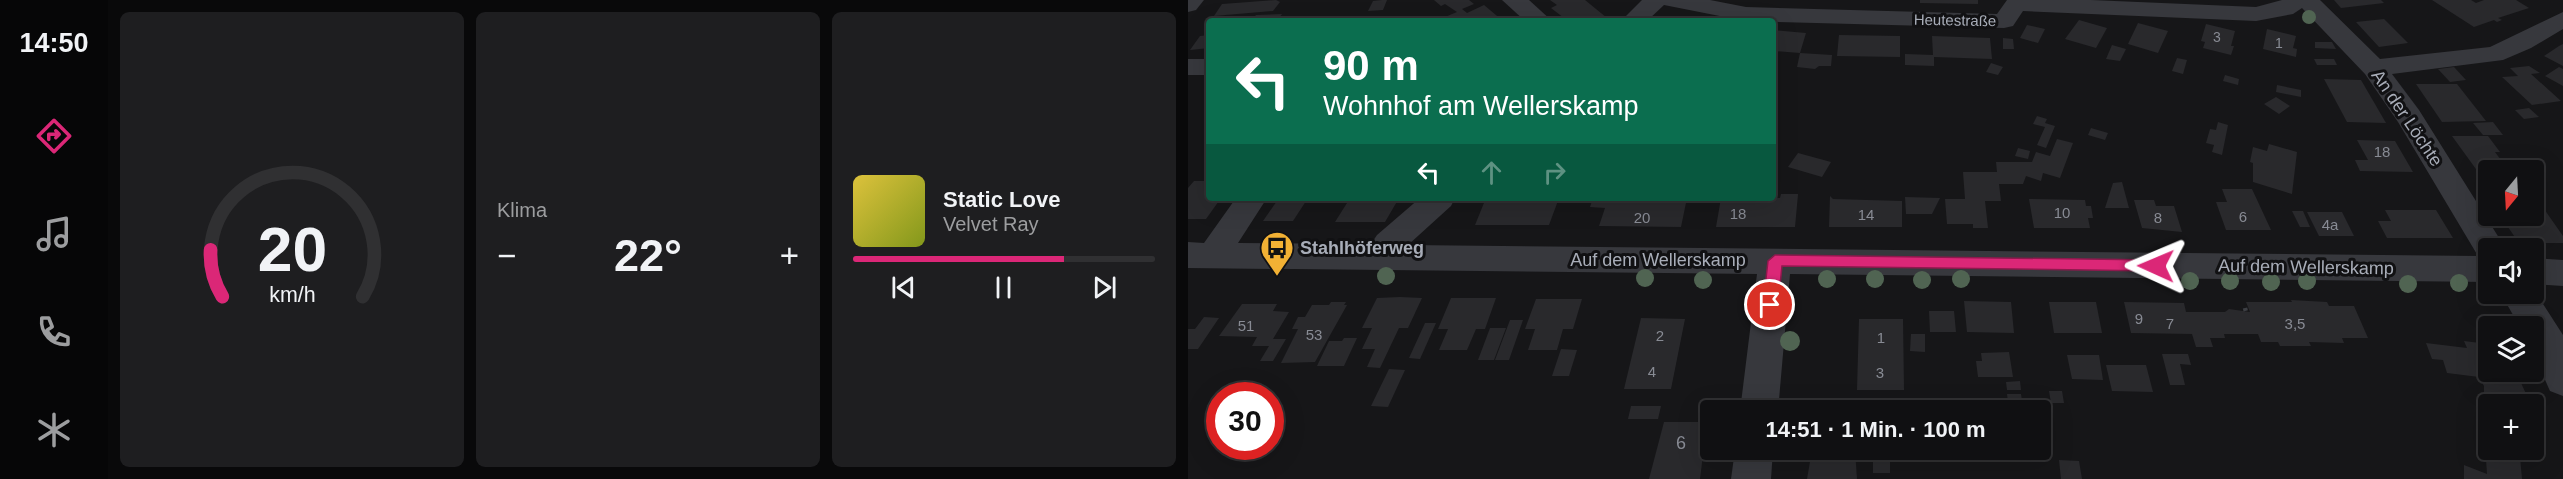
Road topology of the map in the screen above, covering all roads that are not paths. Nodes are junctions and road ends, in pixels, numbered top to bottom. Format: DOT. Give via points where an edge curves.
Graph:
graph roads {
  1 [pos="1192,0"];
  2 [pos="1514,0"];
  3 [pos="1656,0"];
  4 [pos="1673,0"];
  5 [pos="2298,0"];
  6 [pos="2307,0"];
  7 [pos="1188,5"];
  8 [pos="1536,18"];
  9 [pos="1636,18"];
  10 [pos="2563,19"];
  11 [pos="1188,67"];
  12 [pos="1206,67"];
  13 [pos="2374,68"];
  14 [pos="1249,201"];
  15 [pos="1437,201"];
  16 [pos="2483,238"];
  17 [pos="1200,255"];
  18 [pos="1374,258"];
  19 [pos="1775,261"];
  20 [pos="2478,269"];
  21 [pos="2544,272"];
  22 [pos="2563,273"];
  23 [pos="2524,304"];
  24 [pos="2563,380"];
  25 [pos="1760,400"];
  26 [pos="1753,460"];
  27 [pos="1751,479"];
  1 -- 7 [label="street"];
  2 -- 8 [label="street"];
  3 -- 9 [label="street"];
  4 -- 5 [label="street, Heutestraße" via="1746,14 2004,21 2016,4 2256,14 2285,9"];
  6 -- 13 [label="street, An der Löchte"];
  10 -- 13 [label="street" via="2494,54"];
  11 -- 12 [label="street"];
  13 -- 16 [label="street, An der Löchte"];
  14 -- 17 [label="street"];
  15 -- 18 [label="street"];
  17 -- 18 [label="street, Auf dem Wellerskamp"];
  18 -- 19 [label="street, Auf dem Wellerskamp"];
  19 -- 20 [label="street, Auf dem Wellerskamp"];
  19 -- 25 [label="street"];
  21 -- 22 [label="street"];
  23 -- 24 [label="street" via="2552,348"];
  26 -- 27 [label="street"];
}
